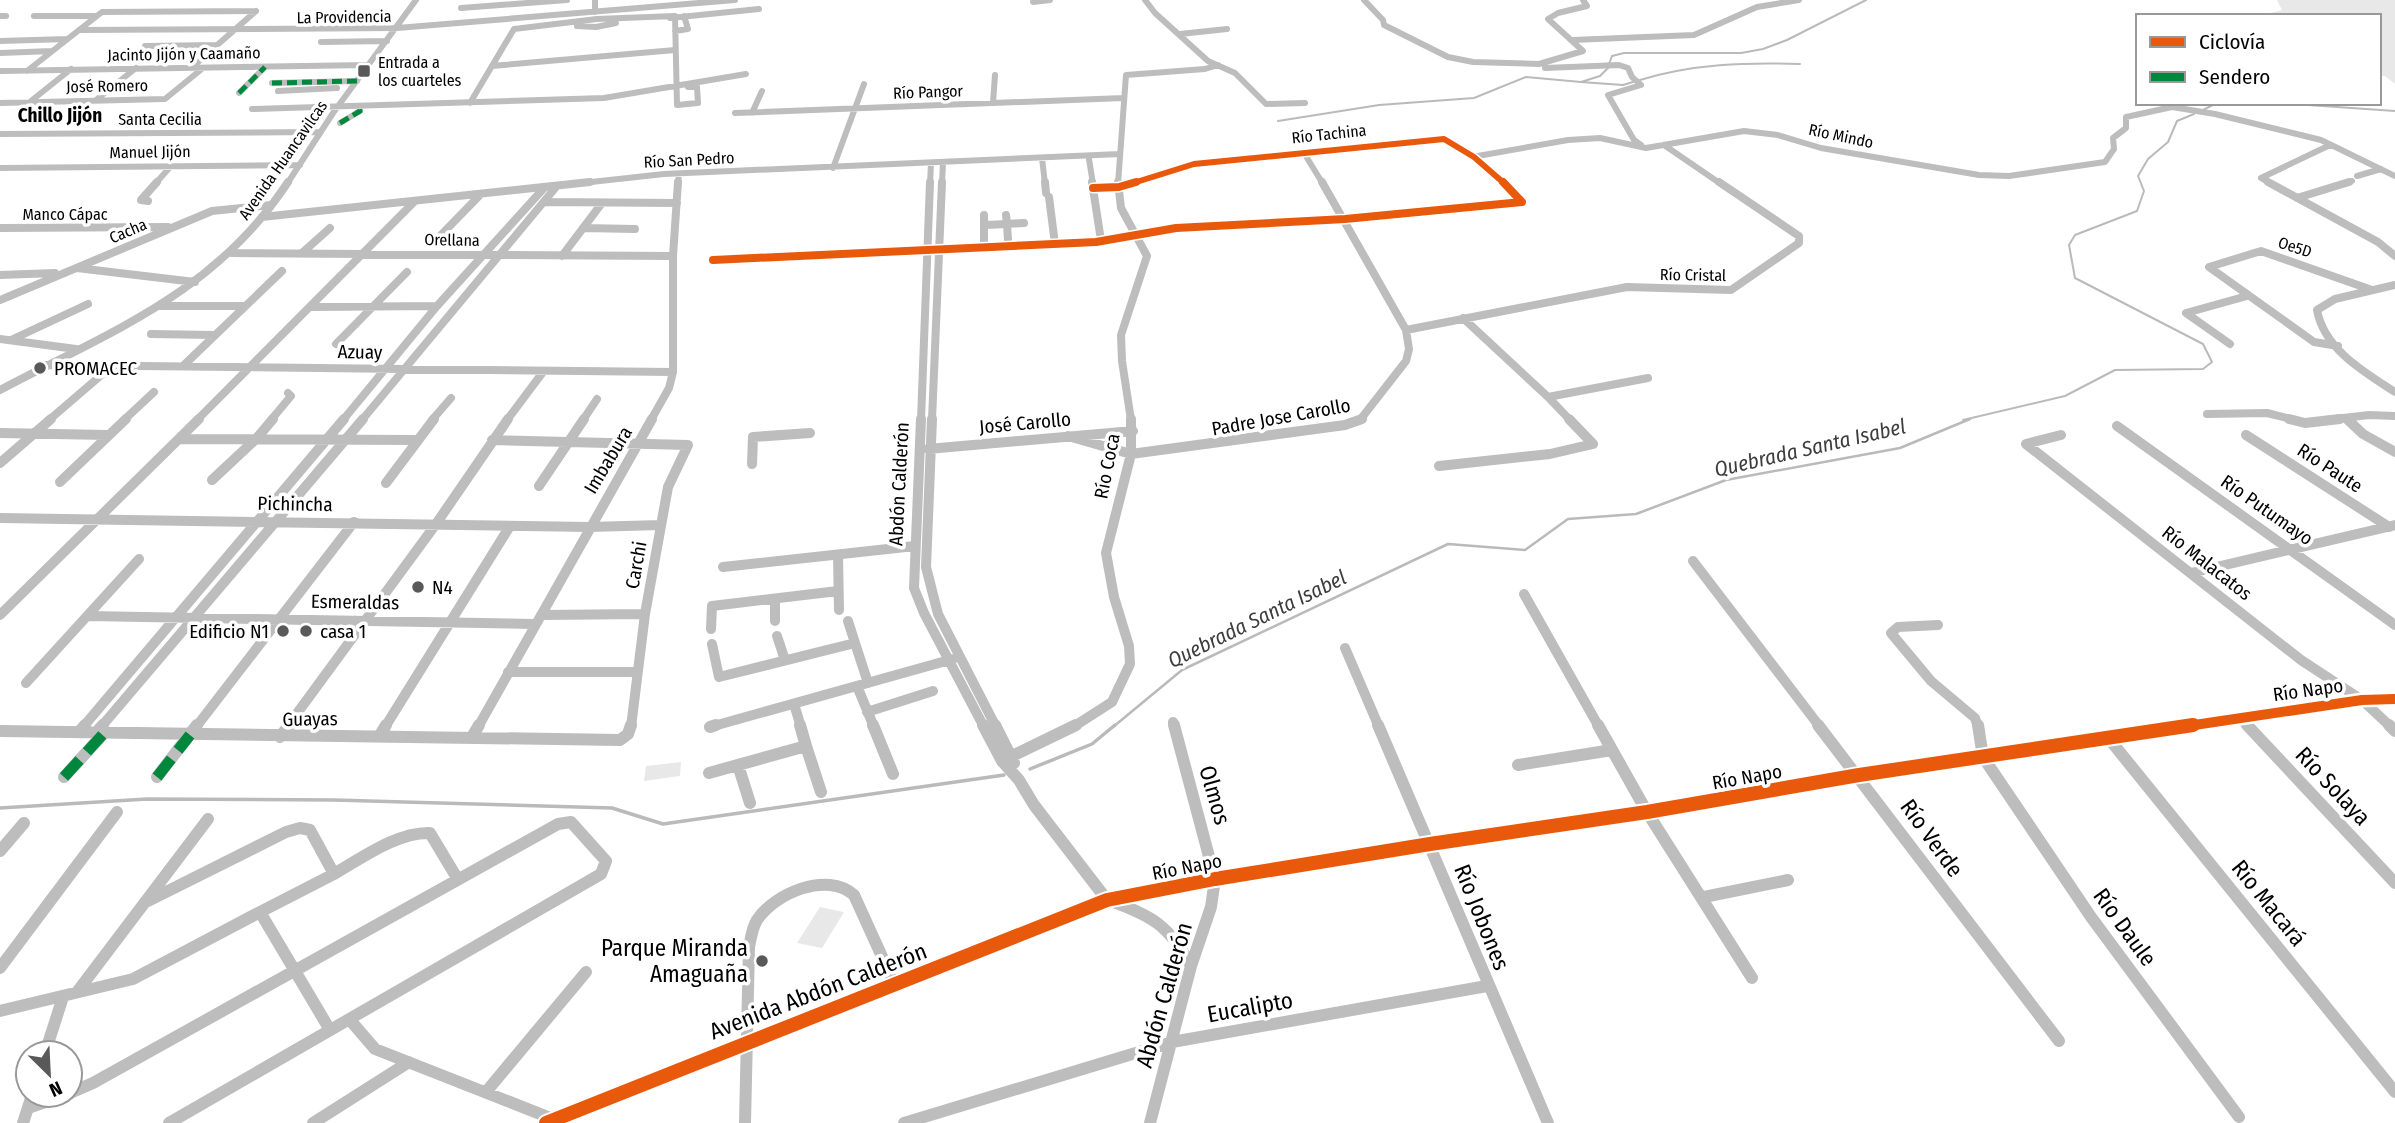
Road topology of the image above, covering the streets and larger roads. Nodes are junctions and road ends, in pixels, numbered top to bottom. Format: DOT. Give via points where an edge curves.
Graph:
graph roads {
  1 [pos="416,0"];
  2 [pos="466,0"];
  3 [pos="567,0"];
  4 [pos="595,0"];
  5 [pos="735,0"];
  6 [pos="1049,0"];
  7 [pos="1144,0"];
  8 [pos="1364,0"];
  9 [pos="1570,0"];
  10 [pos="1799,0"];
  11 [pos="696,2"];
  12 [pos="1033,2"];
  13 [pos="1585,2"];
  14 [pos="461,8"];
  15 [pos="759,9"];
  16 [pos="595,12"];
  17 [pos="34,16"];
  18 [pos="97,16"];
  19 [pos="675,16"];
  20 [pos="684,16"];
  21 [pos="452,24"];
  22 [pos="397,28"];
  23 [pos="1227,29"];
  24 [pos="79,30"];
  25 [pos="234,30"];
  26 [pos="674,31"];
  27 [pos="1180,34"];
  28 [pos="68,39"];
  29 [pos="1571,40"];
  30 [pos="0,41"];
  31 [pos="387,41"];
  32 [pos="321,43"];
  33 [pos="218,45"];
  34 [pos="145,46"];
  35 [pos="675,50"];
  36 [pos="52,51"];
  37 [pos="0,53"];
  38 [pos="368,65"];
  39 [pos="1218,65"];
  40 [pos="1514,65"];
  41 [pos="492,66"];
  42 [pos="265,67"];
  43 [pos="136,68"];
  44 [pos="191,68"];
  45 [pos="203,68"];
  46 [pos="71,69"];
  47 [pos="0,71"];
  48 [pos="27,71"];
  49 [pos="746,74"];
  50 [pos="995,75"];
  51 [pos="272,83"];
  52 [pos="354,84"];
  53 [pos="864,84"];
  54 [pos="675,87"];
  55 [pos="278,91"];
  56 [pos="762,91"];
  57 [pos="239,93"];
  58 [pos="1123,98"];
  59 [pos="96,100"];
  60 [pos="31,102"];
  61 [pos="0,103"];
  62 [pos="470,103"];
  63 [pos="993,103"];
  64 [pos="1304,103"];
  65 [pos="359,107"];
  66 [pos="336,108"];
  67 [pos="855,108"];
  68 [pos="252,109"];
  69 [pos="735,113"];
  70 [pos="752,113"];
  71 [pos="340,123"];
  72 [pos="320,132"];
  73 [pos="0,134"];
  74 [pos="1664,145"];
  75 [pos="2330,145"];
  76 [pos="1644,148"];
  77 [pos="1304,153"];
  78 [pos="1120,154"];
  79 [pos="1472,157"];
  80 [pos="1042,158"];
  81 [pos="1089,159"];
  82 [pos="943,162"];
  83 [pos="931,163"];
  84 [pos="300,165"];
  85 [pos="171,166"];
  86 [pos="0,168"];
  87 [pos="833,168"];
  88 [pos="2381,169"];
  89 [pos="679,174"];
  90 [pos="2395,176"];
  91 [pos="556,187"];
  92 [pos="1119,187"];
  93 [pos="544,188"];
  94 [pos="1093,188"];
  95 [pos="481,195"];
  96 [pos="2297,198"];
  97 [pos="148,201"];
  98 [pos="414,202"];
  99 [pos="545,202"];
  100 [pos="677,202"];
  101 [pos="603,203"];
  102 [pos="271,205"];
  103 [pos="984,215"];
  104 [pos="1006,215"];
  105 [pos="262,217"];
  106 [pos="1345,219"];
  107 [pos="1024,223"];
  108 [pos="986,225"];
  109 [pos="1007,225"];
  110 [pos="172,227"];
  111 [pos="0,228"];
  112 [pos="330,228"];
  113 [pos="583,228"];
  114 [pos="635,229"];
  115 [pos="1100,234"];
  116 [pos="1134,234"];
  117 [pos="440,236"];
  118 [pos="1008,240"];
  119 [pos="1055,244"];
  120 [pos="984,247"];
  121 [pos="934,249"];
  122 [pos="232,253"];
  123 [pos="302,253"];
  124 [pos="364,253"];
  125 [pos="484,255"];
  126 [pos="500,255"];
  127 [pos="562,256"];
  128 [pos="673,256"];
  129 [pos="2395,256"];
  130 [pos="713,260"];
  131 [pos="76,268"];
  132 [pos="282,271"];
  133 [pos="407,272"];
  134 [pos="64,273"];
  135 [pos="0,275"];
  136 [pos="195,282"];
  137 [pos="2395,285"];
  138 [pos="2372,290"];
  139 [pos="2247,296"];
  140 [pos="0,300"];
  141 [pos="88,304"];
  142 [pos="158,306"];
  143 [pos="244,306"];
  144 [pos="437,306"];
  145 [pos="312,307"];
  146 [pos="375,307"];
  147 [pos="1463,318"];
  148 [pos="1406,330"];
  149 [pos="152,334"];
  150 [pos="214,335"];
  151 [pos="0,339"];
  152 [pos="11,340"];
  153 [pos="336,344"];
  154 [pos="2230,344"];
  155 [pos="2338,346"];
  156 [pos="76,349"];
  157 [pos="46,365"];
  158 [pos="113,365"];
  159 [pos="183,366"];
  160 [pos="251,367"];
  161 [pos="387,368"];
  162 [pos="402,368"];
  163 [pos="543,372"];
  164 [pos="673,372"];
  165 [pos="1648,378"];
  166 [pos="0,390"];
  167 [pos="153,392"];
  168 [pos="2395,392"];
  169 [pos="288,393"];
  170 [pos="1548,397"];
  171 [pos="452,398"];
  172 [pos="597,399"];
  173 [pos="2207,414"];
  174 [pos="2395,416"];
  175 [pos="2346,418"];
  176 [pos="2328,420"];
  177 [pos="2117,426"];
  178 [pos="1133,431"];
  179 [pos="0,433"];
  180 [pos="33,433"];
  181 [pos="810,433"];
  182 [pos="2363,433"];
  183 [pos="108,435"];
  184 [pos="2061,435"];
  185 [pos="2245,435"];
  186 [pos="1068,436"];
  187 [pos="179,439"];
  188 [pos="256,439"];
  189 [pos="327,439"];
  190 [pos="344,439"];
  191 [pos="416,440"];
  192 [pos="492,440"];
  193 [pos="569,441"];
  194 [pos="640,442"];
  195 [pos="932,448"];
  196 [pos="921,449"];
  197 [pos="2395,452"];
  198 [pos="1131,454"];
  199 [pos="0,463"];
  200 [pos="752,464"];
  201 [pos="1439,466"];
  202 [pos="212,480"];
  203 [pos="60,482"];
  204 [pos="386,483"];
  205 [pos="539,486"];
  206 [pos="0,518"];
  207 [pos="99,519"];
  208 [pos="260,521"];
  209 [pos="278,521"];
  210 [pos="354,523"];
  211 [pos="436,524"];
  212 [pos="661,525"];
  213 [pos="510,526"];
  214 [pos="589,527"];
  215 [pos="2393,528"];
  216 [pos="915,546"];
  217 [pos="2294,551"];
  218 [pos="838,555"];
  219 [pos="139,559"];
  220 [pos="1693,561"];
  221 [pos="723,567"];
  222 [pos="2191,573"];
  223 [pos="838,591"];
  224 [pos="1524,594"];
  225 [pos="775,599"];
  226 [pos="839,610"];
  227 [pos="645,614"];
  228 [pos="0,615"];
  229 [pos="88,616"];
  230 [pos="193,618"];
  231 [pos="281,618"];
  232 [pos="175,619"];
  233 [pos="361,620"];
  234 [pos="538,620"];
  235 [pos="775,621"];
  236 [pos="848,621"];
  237 [pos="450,622"];
  238 [pos="1938,625"];
  239 [pos="2395,625"];
  240 [pos="710,629"];
  241 [pos="777,636"];
  242 [pos="855,643"];
  243 [pos="712,644"];
  244 [pos="1345,648"];
  245 [pos="954,658"];
  246 [pos="785,660"];
  247 [pos="508,672"];
  248 [pos="637,673"];
  249 [pos="26,683"];
  250 [pos="862,685"];
  251 [pos="933,691"];
  252 [pos="2395,699"];
  253 [pos="2362,700"];
  254 [pos="794,704"];
  255 [pos="867,712"];
  256 [pos="2240,718"];
  257 [pos="1172,722"];
  258 [pos="710,727"];
  259 [pos="0,731"];
  260 [pos="2395,731"];
  261 [pos="80,732"];
  262 [pos="101,732"];
  263 [pos="190,735"];
  264 [pos="380,735"];
  265 [pos="280,737"];
  266 [pos="472,737"];
  267 [pos="620,740"];
  268 [pos="2110,740"];
  269 [pos="806,746"];
  270 [pos="1612,750"];
  271 [pos="1983,757"];
  272 [pos="1012,758"];
  273 [pos="1002,761"];
  274 [pos="738,765"];
  275 [pos="1518,765"];
  276 [pos="709,773"];
  277 [pos="893,774"];
  278 [pos="1859,775"];
  279 [pos="64,777"];
  280 [pos="157,777"];
  281 [pos="1019,780"];
  282 [pos="821,792"];
  283 [pos="750,803"];
  284 [pos="117,812"];
  285 [pos="1647,812"];
  286 [pos="208,819"];
  287 [pos="24,823"];
  288 [pos="1430,844"];
  289 [pos="0,851"];
  290 [pos="334,874"];
  291 [pos="457,878"];
  292 [pos="1215,879"];
  293 [pos="1788,880"];
  294 [pos="2395,883"];
  295 [pos="1703,897"];
  296 [pos="1107,900"];
  297 [pos="148,901"];
  298 [pos="260,912"];
  299 [pos="1191,966"];
  300 [pos="0,968"];
  301 [pos="294,969"];
  302 [pos="586,972"];
  303 [pos="1752,978"];
  304 [pos="894,983"];
  305 [pos="1487,986"];
  306 [pos="77,992"];
  307 [pos="63,997"];
  308 [pos="0,1011"];
  309 [pos="350,1020"];
  310 [pos="330,1030"];
  311 [pos="50,1039"];
  312 [pos="747,1041"];
  313 [pos="2059,1041"];
  314 [pos="1172,1042"];
  315 [pos="409,1062"];
  316 [pos="84,1087"];
  317 [pos="486,1092"];
  318 [pos="2395,1092"];
  319 [pos="2239,1117"];
  320 [pos="550,1121"];
  321 [pos="169,1123"];
  322 [pos="313,1123"];
  323 [pos="745,1123"];
  324 [pos="904,1123"];
  325 [pos="1150,1123"];
  326 [pos="1548,1123"];
  1 -- 22 [label="street, Avenida Huancavilcas"];
  2 -- 14 [label="street"];
  3 -- 14 [label="street"];
  4 -- 16 [label="street"];
  5 -- 11 [label="street, La Providencia"];
  6 -- 12 [label="street"];
  7 -- 27 [label="street"];
  8 -- 40 [label="street" via="1384,26 1440,53 1458,60"];
  9 -- 13 [label="street"];
  10 -- 29 [label="street" via="1757,7 1694,35"];
  11 -- 16 [label="street, La Providencia"];
  13 -- 29 [label="street" via="1548,19"];
  14 -- 21 [label="street"];
  15 -- 20 [label="street"];
  16 -- 21 [label="street, La Providencia"];
  17 -- 18 [label="street"];
  18 -- 24 [label="street"];
  18 -- 25 [label="street" via="107,11 256,11"];
  19 -- 20 [label="street"];
  19 -- 26 [label="street"];
  19 -- 41 [label="street" via="596,27 583,24 513,31"];
  20 -- 26 [label="street" via="688,29"];
  21 -- 22 [label="street, La Providencia"];
  22 -- 25 [label="street, La Providencia"];
  22 -- 31 [label="street, Avenida Huancavilcas"];
  23 -- 27 [label="street"];
  24 -- 25 [label="street, La Providencia"];
  24 -- 28 [label="street"];
  25 -- 33 [label="street"];
  26 -- 35 [label="street"];
  27 -- 39 [label="street"];
  28 -- 30 [label="street"];
  28 -- 36 [label="street"];
  29 -- 40 [label="street" via="1583,51 1554,61"];
  31 -- 32 [label="street"];
  31 -- 38 [label="street, Avenida Huancavilcas"];
  33 -- 34 [label="street"];
  33 -- 44 [label="street"];
  35 -- 41 [label="street"];
  35 -- 54 [label="street"];
  36 -- 37 [label="street"];
  36 -- 48 [label="street"];
  38 -- 42 [label="street, Jacinto Jijón y Caamaño"];
  38 -- 52 [label="street, Avenida Huancavilcas"];
  39 -- 58 [label="street, Río Coca" via="1127,74"];
  39 -- 64 [label="street" via="1235,73 1268,105"];
  40 -- 76 [label="street" via="1628,68 1641,85 1608,95 1634,140"];
  41 -- 62 [label="street"];
  42 -- 45 [label="street, Jacinto Jijón y Caamaño"];
  42 -- 57 [label="street"];
  43 -- 44 [label="street, Jacinto Jijón y Caamaño"];
  43 -- 46 [label="street, Jacinto Jijón y Caamaño"];
  43 -- 59 [label="street"];
  44 -- 45 [label="street, Jacinto Jijón y Caamaño"];
  45 -- 59 [label="street, José Romero" via="168,98"];
  46 -- 48 [label="street, Jacinto Jijón y Caamaño"];
  46 -- 60 [label="street"];
  47 -- 48 [label="street, Jacinto Jijón y Caamaño"];
  49 -- 54 [label="street"];
  50 -- 63 [label="street"];
  51 -- 52 [label="street"];
  52 -- 55 [label="street"];
  52 -- 66 [label="street, Avenida Huancavilcas"];
  53 -- 67 [label="street"];
  54 -- 54 [label="street" via="696,86 698,103 677,105"];
  54 -- 62 [label="street" via="604,98"];
  56 -- 70 [label="street"];
  58 -- 63 [label="street, Río Pangor"];
  58 -- 78 [label="street, Río Coca"];
  59 -- 60 [label="street, José Romero"];
  60 -- 61 [label="street, José Romero"];
  62 -- 65 [label="street"];
  63 -- 67 [label="street, Río Pangor"];
  65 -- 66 [label="street"];
  65 -- 71 [label="street" via="360,111"];
  66 -- 68 [label="street"];
  66 -- 72 [label="street, Avenida Huancavilcas"];
  67 -- 70 [label="street, Río Pangor"];
  67 -- 87 [label="street"];
  69 -- 70 [label="street, Río Pangor"];
  72 -- 73 [label="street, Santa Cecilia"];
  72 -- 84 [label="street, Avenida Huancavilcas"];
  74 -- 75 [label="street, Río Mindo" via="1754,131 1944,170 2009,176 2105,162 2114,149 2113,138 2126,128 2126,117 2172,107"];
  74 -- 76 [label="street, Río Mindo"];
  74 -- 147 [label="street, Río Cristal" via="1790,229 1799,236 1799,243 1731,290 1627,287"];
  75 -- 88 [label="street"];
  75 -- 96 [label="street" via="2305,153 2261,178"];
  76 -- 79 [label="street, Río Mindo" via="1595,138"];
  77 -- 79 [label="street, Río Tachina" via="1444,139"];
  77 -- 92 [label="street, Río Tachina" via="1191,165"];
  77 -- 106 [label="street"];
  78 -- 80 [label="street, Río San Pedro"];
  78 -- 92 [label="street, Río Coca"];
  79 -- 106 [label="street, Río Tachina" via="1522,202"];
  80 -- 82 [label="street, Río San Pedro"];
  80 -- 119 [label="street"];
  81 -- 94 [label="street"];
  82 -- 83 [label="street, Río San Pedro"];
  82 -- 121 [label="street, Abdón Calderón"];
  83 -- 87 [label="street, Río San Pedro"];
  83 -- 121 [label="street, Abdón Calderón"];
  84 -- 85 [label="street, Manuel Jijón"];
  84 -- 102 [label="street, Avenida Huancavilcas"];
  85 -- 86 [label="street, Manuel Jijón"];
  85 -- 97 [label="street" via="141,200"];
  87 -- 89 [label="street, Río San Pedro"];
  88 -- 90 [label="street"];
  88 -- 96 [label="street"];
  89 -- 91 [label="street, Río San Pedro"];
  89 -- 100 [label="street, Imbabura"];
  91 -- 93 [label="street, Río San Pedro"];
  91 -- 99 [label="street"];
  92 -- 94 [label="street, Río Tachina"];
  92 -- 116 [label="street, Río Coca" via="1120,205"];
  93 -- 95 [label="street, Río San Pedro"];
  93 -- 125 [label="street"];
  94 -- 115 [label="street"];
  95 -- 98 [label="street, Río San Pedro"];
  95 -- 117 [label="street"];
  96 -- 129 [label="street"];
  98 -- 105 [label="street, Río San Pedro"];
  98 -- 124 [label="street"];
  99 -- 101 [label="street"];
  99 -- 126 [label="street"];
  100 -- 101 [label="street"];
  100 -- 128 [label="street, Imbabura"];
  101 -- 113 [label="street"];
  102 -- 105 [label="street, Avenida Huancavilcas"];
  102 -- 110 [label="street, Cacha" via="221,209"];
  103 -- 108 [label="street"];
  104 -- 109 [label="street"];
  105 -- 122 [label="street, Avenida Huancavilcas"];
  106 -- 116 [label="street"];
  106 -- 148 [label="street"];
  107 -- 109 [label="street"];
  108 -- 109 [label="street"];
  108 -- 120 [label="street"];
  109 -- 118 [label="street"];
  110 -- 111 [label="street, Manco Cápac"];
  110 -- 131 [label="street, Cacha"];
  112 -- 123 [label="street"];
  113 -- 114 [label="street"];
  113 -- 127 [label="street"];
  116 -- 119 [label="street"];
  116 -- 178 [label="street, Río Coca" via="1147,256 1121,335"];
  119 -- 120 [label="street"];
  120 -- 121 [label="street"];
  121 -- 130 [label="street"];
  121 -- 195 [label="street, Abdón Calderón"];
  121 -- 196 [label="street, Abdón Calderón"];
  122 -- 123 [label="street, Orellana"];
  122 -- 136 [label="street, Avenida Huancavilcas"];
  123 -- 124 [label="street, Orellana"];
  124 -- 125 [label="street, Orellana"];
  124 -- 145 [label="street"];
  125 -- 126 [label="street, Orellana"];
  125 -- 144 [label="street"];
  126 -- 127 [label="street, Orellana"];
  126 -- 162 [label="street"];
  127 -- 128 [label="street, Orellana"];
  128 -- 164 [label="street, Imbabura"];
  131 -- 134 [label="street, Cacha"];
  131 -- 136 [label="street"];
  132 -- 143 [label="street"];
  133 -- 146 [label="street"];
  134 -- 135 [label="street"];
  134 -- 140 [label="street, Cacha"];
  136 -- 142 [label="street, Avenida Huancavilcas"];
  137 -- 138 [label="street"];
  138 -- 139 [label="street, Oe5D" via="2261,251 2209,267"];
  138 -- 155 [label="street" via="2327,302 2317,310 2320,327"];
  139 -- 154 [label="street" via="2186,313"];
  139 -- 155 [label="street" via="2314,342"];
  141 -- 152 [label="street"];
  142 -- 143 [label="street"];
  142 -- 156 [label="street, Avenida Huancavilcas"];
  143 -- 150 [label="street"];
  144 -- 146 [label="street"];
  144 -- 161 [label="street"];
  145 -- 146 [label="street"];
  145 -- 160 [label="street"];
  146 -- 153 [label="street"];
  147 -- 148 [label="street, Río Cristal"];
  147 -- 170 [label="street"];
  148 -- 198 [label="street, Padre Jose Carollo" via="1406,361 1358,422"];
  149 -- 150 [label="street"];
  150 -- 159 [label="street"];
  151 -- 152 [label="street"];
  152 -- 156 [label="street"];
  155 -- 168 [label="street" via="2355,367"];
  156 -- 157 [label="street, Avenida Huancavilcas"];
  157 -- 158 [label="street, Azuay"];
  157 -- 166 [label="street, Avenida Huancavilcas"];
  158 -- 159 [label="street, Azuay"];
  158 -- 180 [label="street"];
  159 -- 160 [label="street, Azuay"];
  160 -- 161 [label="street, Azuay"];
  160 -- 187 [label="street"];
  161 -- 162 [label="street, Azuay"];
  161 -- 189 [label="street"];
  162 -- 163 [label="street, Azuay"];
  162 -- 190 [label="street"];
  163 -- 164 [label="street, Azuay"];
  163 -- 192 [label="street"];
  164 -- 194 [label="street, Imbabura"];
  165 -- 170 [label="street"];
  167 -- 183 [label="street"];
  169 -- 188 [label="street" via="291,396"];
  170 -- 201 [label="street" via="1593,444 1550,454"];
  171 -- 191 [label="street"];
  172 -- 193 [label="street"];
  173 -- 176 [label="street" via="2267,413 2305,423"];
  174 -- 175 [label="street"];
  175 -- 176 [label="street"];
  175 -- 182 [label="street"];
  176 -- 182 [label="street"];
  177 -- 217 [label="street, Río Putumayo"];
  178 -- 186 [label="street, José Carollo"];
  178 -- 198 [label="street, Río Coca"];
  179 -- 180 [label="street"];
  180 -- 183 [label="street"];
  180 -- 199 [label="street"];
  181 -- 200 [label="street" via="754,437"];
  182 -- 197 [label="street"];
  183 -- 203 [label="street"];
  184 -- 222 [label="street, Río Malacatos" via="2026,444"];
  185 -- 215 [label="street, Río Paute"];
  186 -- 195 [label="street, José Carollo"];
  186 -- 198 [label="street, Padre Jose Carollo"];
  187 -- 188 [label="street"];
  187 -- 207 [label="street"];
  188 -- 189 [label="street"];
  188 -- 202 [label="street"];
  189 -- 190 [label="street"];
  189 -- 208 [label="street"];
  190 -- 191 [label="street"];
  190 -- 209 [label="street"];
  191 -- 204 [label="street"];
  192 -- 193 [label="street"];
  192 -- 211 [label="street"];
  193 -- 194 [label="street"];
  193 -- 205 [label="street"];
  194 -- 212 [label="street, Carchi" via="688,445 668,487"];
  194 -- 214 [label="street, Imbabura"];
  195 -- 196 [label="street, José Carollo"];
  195 -- 245 [label="street, Abdón Calderón" via="926,567"];
  196 -- 216 [label="street, Abdón Calderón"];
  198 -- 272 [label="street, Río Coca" via="1106,553 1130,664 1112,702"];
  206 -- 207 [label="street, Pichincha"];
  207 -- 208 [label="street, Pichincha"];
  207 -- 228 [label="street"];
  208 -- 209 [label="street, Pichincha"];
  208 -- 232 [label="street"];
  209 -- 210 [label="street, Pichincha"];
  209 -- 230 [label="street"];
  210 -- 211 [label="street, Pichincha"];
  210 -- 231 [label="street"];
  211 -- 213 [label="street, Pichincha"];
  211 -- 233 [label="street"];
  212 -- 214 [label="street, Pichincha"];
  212 -- 227 [label="street, Carchi"];
  213 -- 214 [label="street, Pichincha"];
  213 -- 237 [label="street"];
  214 -- 234 [label="street, Imbabura"];
  215 -- 217 [label="street"];
  216 -- 218 [label="street"];
  216 -- 245 [label="street, Abdón Calderón" via="914,588"];
  217 -- 222 [label="street"];
  217 -- 239 [label="street, Río Putumayo"];
  218 -- 221 [label="street"];
  218 -- 223 [label="street"];
  219 -- 229 [label="street"];
  220 -- 278 [label="street, Río Verde"];
  222 -- 253 [label="street, Río Malacatos" via="2301,660"];
  223 -- 225 [label="street"];
  223 -- 226 [label="street"];
  224 -- 270 [label="street"];
  225 -- 235 [label="street"];
  225 -- 240 [label="street" via="712,606"];
  227 -- 234 [label="street"];
  227 -- 248 [label="street, Carchi"];
  229 -- 232 [label="street"];
  229 -- 249 [label="street"];
  230 -- 231 [label="street, Esmeraldas"];
  230 -- 232 [label="street"];
  230 -- 262 [label="street"];
  231 -- 233 [label="street, Esmeraldas"];
  231 -- 263 [label="street"];
  232 -- 261 [label="street"];
  233 -- 237 [label="street, Esmeraldas"];
  233 -- 265 [label="street"];
  234 -- 237 [label="street, Esmeraldas"];
  234 -- 247 [label="street, Imbabura"];
  236 -- 242 [label="street"];
  237 -- 264 [label="street"];
  238 -- 271 [label="street" via="1898,627 1891,633 1931,681 1975,718"];
  241 -- 246 [label="street"];
  242 -- 246 [label="street"];
  242 -- 250 [label="street"];
  243 -- 246 [label="street" via="719,677"];
  244 -- 288 [label="street, Río Jobones"];
  245 -- 250 [label="street"];
  245 -- 272 [label="street, Abdón Calderón"];
  245 -- 273 [label="street, Abdón Calderón"];
  247 -- 248 [label="street"];
  247 -- 266 [label="street, Imbabura"];
  248 -- 267 [label="street, Carchi" via="631,726"];
  250 -- 254 [label="street"];
  250 -- 255 [label="street"];
  251 -- 255 [label="street"];
  252 -- 253 [label="street, Río Napo"];
  253 -- 256 [label="street, Río Napo"];
  253 -- 260 [label="street, Río Malacatos"];
  254 -- 258 [label="street"];
  254 -- 269 [label="street"];
  255 -- 277 [label="street"];
  256 -- 268 [label="street, Río Napo"];
  256 -- 294 [label="street, Río Solaya"];
  257 -- 292 [label="street, Olmos"];
  259 -- 261 [label="street, Guayas"];
  261 -- 262 [label="street, Guayas"];
  262 -- 263 [label="street, Guayas"];
  262 -- 279 [label="street"];
  263 -- 265 [label="street, Guayas"];
  263 -- 280 [label="street"];
  264 -- 265 [label="street, Guayas"];
  264 -- 266 [label="street, Guayas"];
  266 -- 267 [label="street, Guayas"];
  268 -- 271 [label="street, Río Napo"];
  268 -- 318 [label="street, Río Macará"];
  269 -- 274 [label="street"];
  269 -- 282 [label="street"];
  270 -- 275 [label="street"];
  270 -- 285 [label="street"];
  271 -- 278 [label="street, Río Napo"];
  271 -- 319 [label="street, Río Daule" via="2091,917"];
  272 -- 273 [label="street, Río Coca"];
  272 -- 281 [label="street, Abdón Calderón"];
  273 -- 281 [label="street, Abdón Calderón"];
  274 -- 276 [label="street"];
  274 -- 283 [label="street"];
  278 -- 285 [label="street, Río Napo"];
  278 -- 313 [label="street, Río Verde"];
  281 -- 296 [label="street, Abdón Calderón"];
  284 -- 300 [label="street"];
  285 -- 288 [label="street, Río Napo"];
  285 -- 295 [label="street"];
  286 -- 297 [label="street"];
  287 -- 289 [label="street"];
  288 -- 292 [label="street, Río Napo"];
  288 -- 305 [label="street, Río Jobones"];
  290 -- 291 [label="street" via="425,831"];
  290 -- 297 [label="street" via="313,833 300,828"];
  290 -- 298 [label="street"];
  291 -- 301 [label="street"];
  291 -- 309 [label="street" via="566,822 606,861 601,874"];
  292 -- 296 [label="street, Río Napo"];
  292 -- 299 [label="street, Abdón Calderón"];
  293 -- 295 [label="street"];
  295 -- 303 [label="street"];
  296 -- 299 [label="street" via="1154,917 1177,939"];
  296 -- 304 [label="street, Avenida Abdón Calderón"];
  297 -- 306 [label="street"];
  298 -- 301 [label="street"];
  298 -- 306 [label="street" via="133,979"];
  299 -- 314 [label="street, Abdón Calderón"];
  301 -- 310 [label="street"];
  301 -- 316 [label="street"];
  302 -- 317 [label="street"];
  304 -- 312 [label="street, Avenida Abdón Calderón"];
  304 -- 312 [label="street" via="854,895 843,885 799,890 774,902 756,921 749,947"];
  305 -- 314 [label="street, Eucalipto"];
  305 -- 326 [label="street, Río Jobones"];
  306 -- 307 [label="street"];
  307 -- 308 [label="street"];
  307 -- 311 [label="street"];
  309 -- 310 [label="street"];
  309 -- 315 [label="street" via="375,1049"];
  310 -- 321 [label="street"];
  312 -- 320 [label="street, Avenida Abdón Calderón"];
  312 -- 323 [label="street"];
  314 -- 324 [label="street, Eucalipto"];
  314 -- 325 [label="street, Abdón Calderón"];
  315 -- 317 [label="street"];
  315 -- 322 [label="street"];
  317 -- 320 [label="street"];
}
